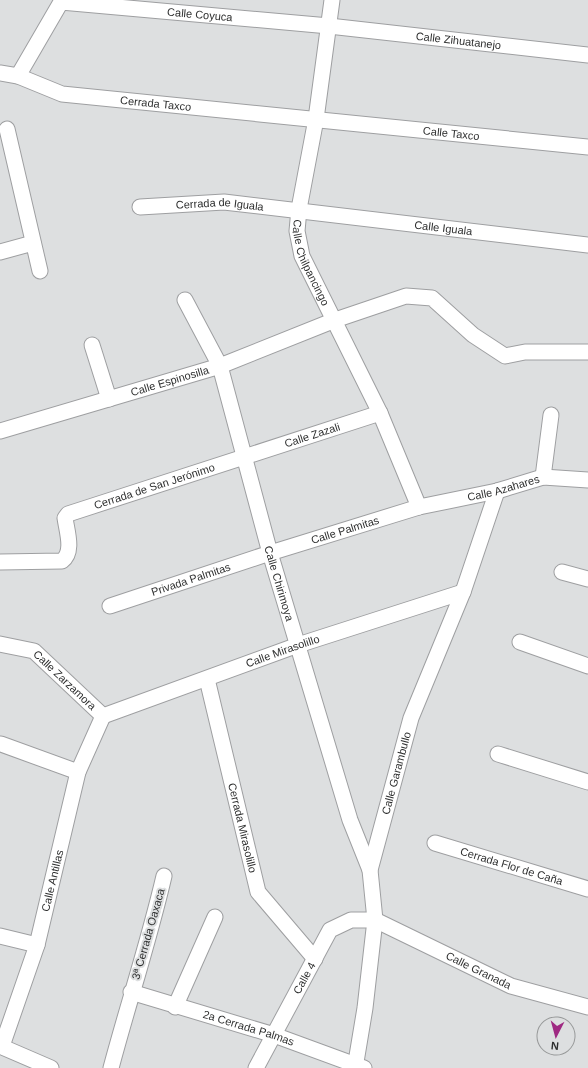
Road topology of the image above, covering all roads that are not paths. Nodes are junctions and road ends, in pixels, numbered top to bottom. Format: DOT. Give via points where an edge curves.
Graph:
graph roads {
  1 [pos="332,0"];
  2 [pos="329,26"];
  3 [pos="588,55"];
  4 [pos="0,73"];
  5 [pos="18,76"];
  6 [pos="316,119"];
  7 [pos="6,129"];
  8 [pos="588,147"];
  9 [pos="140,206"];
  10 [pos="299,209"];
  11 [pos="33,243"];
  12 [pos="588,245"];
  13 [pos="0,252"];
  14 [pos="40,271"];
  15 [pos="185,300"];
  16 [pos="335,320"];
  17 [pos="92,345"];
  18 [pos="588,352"];
  19 [pos="220,366"];
  20 [pos="109,399"];
  21 [pos="380,412"];
  22 [pos="551,415"];
  23 [pos="0,431"];
  24 [pos="243,456"];
  25 [pos="543,477"];
  26 [pos="588,480"];
  27 [pos="497,491"];
  28 [pos="419,507"];
  29 [pos="270,553"];
  30 [pos="0,562"];
  31 [pos="562,572"];
  32 [pos="588,579"];
  33 [pos="463,592"];
  34 [pos="110,606"];
  35 [pos="520,642"];
  36 [pos="0,644"];
  37 [pos="298,645"];
  38 [pos="588,666"];
  39 [pos="207,679"];
  40 [pos="103,716"];
  41 [pos="1,744"];
  42 [pos="498,754"];
  43 [pos="78,772"];
  44 [pos="588,782"];
  45 [pos="435,843"];
  46 [pos="370,870"];
  47 [pos="164,876"];
  48 [pos="588,889"];
  49 [pos="215,917"];
  50 [pos="375,920"];
  51 [pos="0,936"];
  52 [pos="37,945"];
  53 [pos="315,959"];
  54 [pos="131,992"];
  55 [pos="175,1007"];
  56 [pos="588,1007"];
  57 [pos="274,1035"];
  58 [pos="1,1046"];
  59 [pos="359,1067"];
  60 [pos="51,1068"];
  61 [pos="111,1068"];
  62 [pos="256,1068"];
  1 -- 2 [label="street, Calle Chilpancingo"];
  2 -- 3 [label="street, Calle Zihuatanejo"];
  2 -- 5 [label="street, Calle Coyuca" via="62,2"];
  2 -- 6 [label="street, Calle Chilpancingo"];
  4 -- 5 [label="street, Cerrada Taxco"];
  5 -- 6 [label="street, Cerrada Taxco" via="62,94"];
  6 -- 8 [label="street, Calle Taxco"];
  6 -- 10 [label="street, Calle Chilpancingo"];
  7 -- 11 [label="street"];
  9 -- 10 [label="street, Cerrada de Iguala" via="224,202"];
  10 -- 12 [label="street, Calle Iguala"];
  10 -- 16 [label="street, Calle Chilpancingo" via="297,231 302,256"];
  11 -- 13 [label="street"];
  11 -- 14 [label="street"];
  15 -- 19 [label="street, Calle Chirimoya"];
  16 -- 18 [label="street, Calle Espinosilla" via="406,296 432,298 473,335 505,356 525,352"];
  16 -- 19 [label="street, Calle Espinosilla"];
  16 -- 21 [label="street, Calle Chilpancingo"];
  17 -- 20 [label="street"];
  19 -- 20 [label="street, Calle Espinosilla"];
  19 -- 24 [label="street, Calle Chirimoya"];
  20 -- 23 [label="street, Calle Espinosilla"];
  21 -- 24 [label="street, Calle Zazali"];
  21 -- 28 [label="street, Calle Chilpancingo"];
  22 -- 25 [label="street"];
  24 -- 29 [label="street, Calle Chirimoya"];
  24 -- 30 [label="street, Cerrada de San Jerónimo" via="66,516 69,552 62,561"];
  25 -- 26 [label="street, Calle Azahares"];
  25 -- 27 [label="street, Calle Azahares"];
  27 -- 28 [label="street, Calle Azahares"];
  27 -- 33 [label="street, Calle Garambullo"];
  28 -- 29 [label="street, Calle Palmitas"];
  29 -- 34 [label="street, Privada Palmitas"];
  29 -- 37 [label="street, Calle Chirimoya"];
  31 -- 32 [label="street"];
  33 -- 37 [label="street, Calle Mirasolillo"];
  33 -- 46 [label="street, Calle Garambullo" via="411,718"];
  35 -- 38 [label="street"];
  36 -- 40 [label="street, Calle Zarzamora" via="34,651"];
  37 -- 39 [label="street, Calle Mirasolillo"];
  37 -- 46 [label="street, Calle Chirimoya" via="350,820"];
  39 -- 40 [label="street, Calle Mirasolillo"];
  39 -- 53 [label="street, Cerrada Mirasolillo" via="258,892"];
  40 -- 43 [label="street, Calle Antillas"];
  41 -- 43 [label="street"];
  42 -- 44 [label="street"];
  43 -- 52 [label="street, Calle Antillas"];
  45 -- 48 [label="street, Cerrada Flor de Caña"];
  46 -- 50 [label="street, Calle Garambullo"];
  47 -- 54 [label="street, 3ª Cerrada Oaxaca" via="152,929"];
  49 -- 55 [label="street"];
  50 -- 53 [label="street, Calle 4" via="351,920 330,930"];
  50 -- 56 [label="street, Calle Granada" via="511,986"];
  50 -- 59 [label="street, Calle Garambullo"];
  51 -- 52 [label="street"];
  52 -- 58 [label="street, Calle Antillas"];
  53 -- 57 [label="street, Calle 4"];
  54 -- 55 [label="street, 2a Cerrada Palmas"];
  54 -- 61 [label="street, 3ª Cerrada Oaxaca"];
  55 -- 57 [label="street, 2a Cerrada Palmas"];
  57 -- 59 [label="street, 2a Cerrada Palmas"];
  57 -- 62 [label="street, Calle 4"];
  58 -- 60 [label="street"];
}
